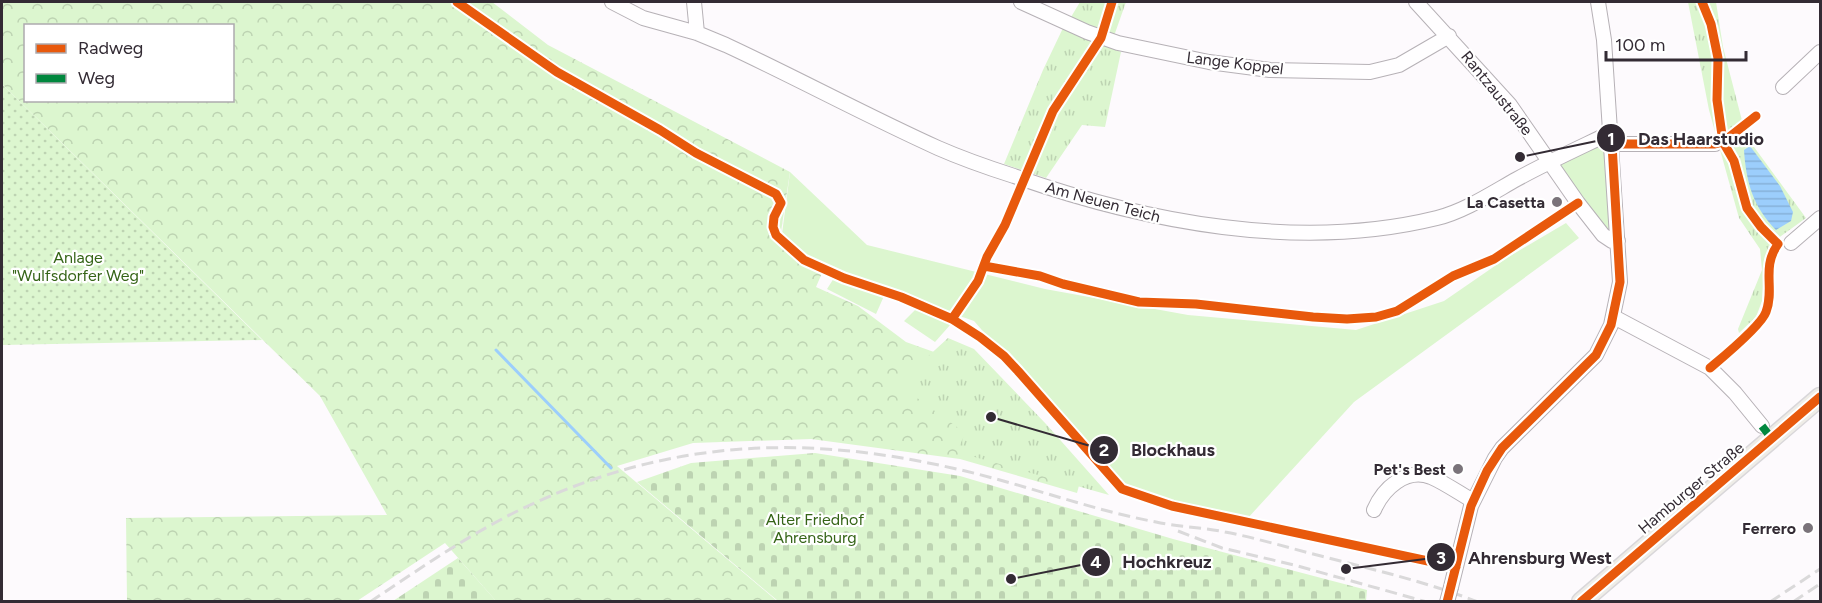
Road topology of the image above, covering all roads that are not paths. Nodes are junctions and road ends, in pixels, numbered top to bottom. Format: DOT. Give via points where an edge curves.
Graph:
graph roads {
  1 [pos="612,2"];
  2 [pos="694,2"];
  3 [pos="1021,2"];
  4 [pos="1416,2"];
  5 [pos="1598,2"];
  6 [pos="697,33"];
  7 [pos="1449,36"];
  8 [pos="1821,52"];
  9 [pos="1783,87"];
  10 [pos="1611,139"];
  11 [pos="1715,144"];
  12 [pos="1550,161"];
  13 [pos="1821,218"];
  14 [pos="1618,241"];
  15 [pos="1791,243"];
  16 [pos="1614,317"];
  17 [pos="1821,397"];
  18 [pos="1762,426"];
  19 [pos="1473,501"];
  20 [pos="1374,510"];
  21 [pos="1447,602"];
  22 [pos="1581,602"];
  1 -- 6 [label="street, Am Neuen Teich" via="643,18"];
  2 -- 6 [label="street"];
  3 -- 7 [label="street, Lange Koppel" via="1118,43 1269,70 1370,72 1399,65"];
  4 -- 7 [label="street, Rantzaustraße"];
  5 -- 10 [label="street"];
  6 -- 12 [label="street, Am Neuen Teich" via="938,148 1047,188 1184,223 1340,232 1392,227 1439,218"];
  7 -- 12 [label="street, Rantzaustraße" via="1510,105"];
  8 -- 9 [label="street"];
  10 -- 11 [label="street"];
  10 -- 12 [label="street, Am Neuen Teich"];
  10 -- 14 [label="street"];
  12 -- 14 [label="street, Rantzaustraße" via="1603,235"];
  13 -- 15 [label="street"];
  14 -- 16 [label="street" via="1620,282"];
  16 -- 18 [label="street" via="1710,368"];
  16 -- 19 [label="street" via="1596,355 1502,448"];
  17 -- 22 [label="main road, Hamburger Straße"];
  19 -- 20 [label="street" via="1431,477 1412,475 1390,486"];
  19 -- 21 [label="street, bridge"];
}
